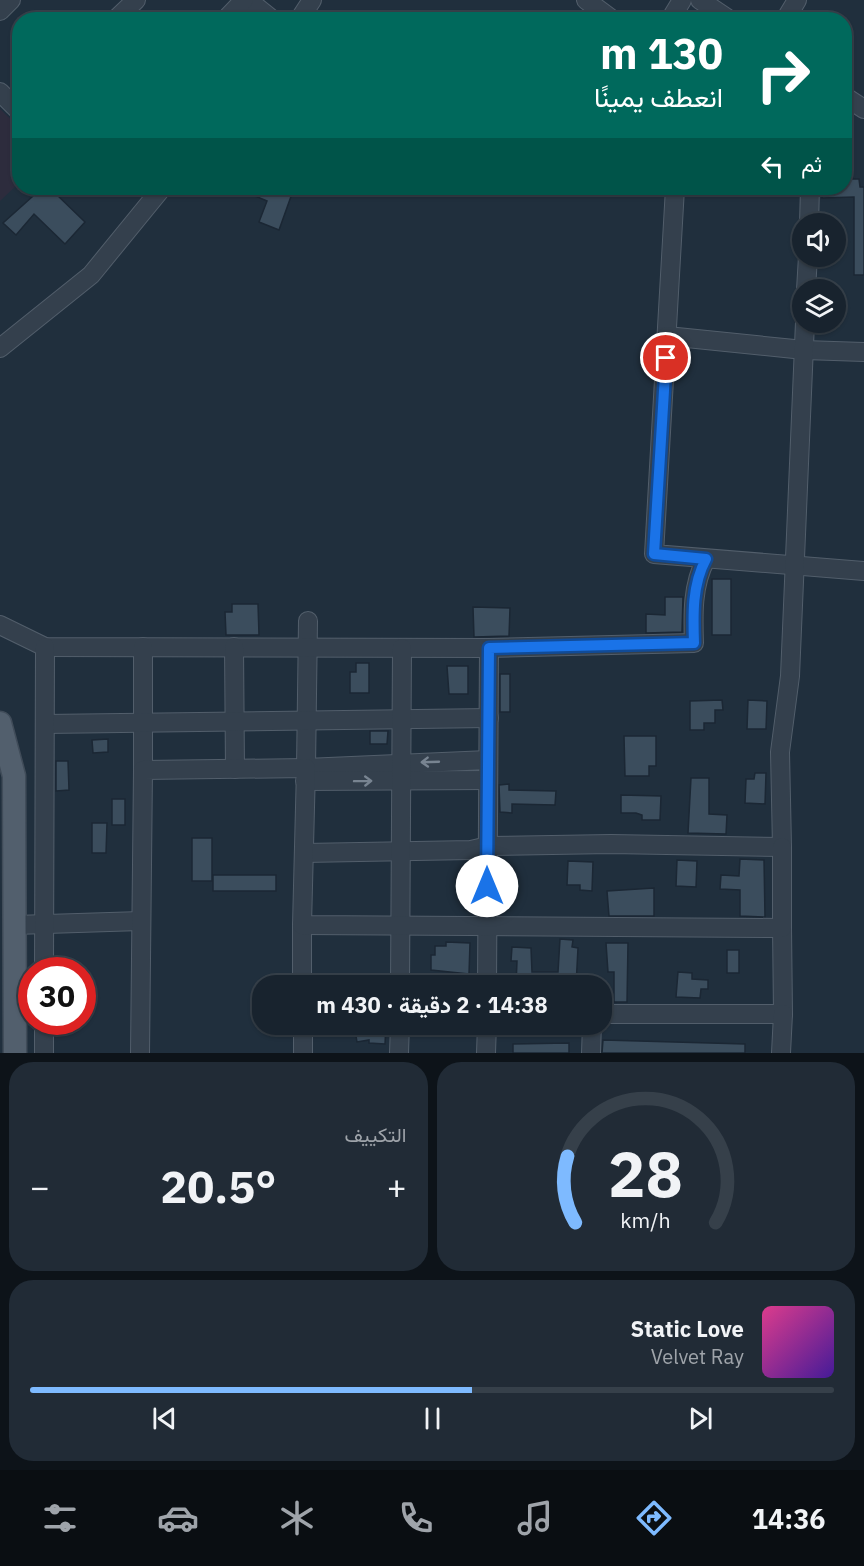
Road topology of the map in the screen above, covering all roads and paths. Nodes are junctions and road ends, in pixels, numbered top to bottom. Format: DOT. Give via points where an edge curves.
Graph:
graph roads {
  1 [pos="10,0"];
  2 [pos="136,0"];
  3 [pos="246,0"];
  4 [pos="586,0"];
  5 [pos="700,0"];
  6 [pos="0,11"];
  7 [pos="123,12"];
  8 [pos="233,12"];
  9 [pos="262,12"];
  10 [pos="602,12"];
  11 [pos="718,12"];
  12 [pos="0,93"];
  13 [pos="12,105"];
  14 [pos="156,195"];
  15 [pos="675,195"];
  16 [pos="810,195"];
  17 [pos="809,213"];
  18 [pos="805,333"];
  19 [pos="667,336"];
  20 [pos="0,348"];
  21 [pos="804,350"];
  22 [pos="864,352"];
  23 [pos="706,559"];
  24 [pos="796,563"];
  25 [pos="864,571"];
  26 [pos="308,621"];
  27 [pos="0,625"];
  28 [pos="45,647"];
  29 [pos="143,647"];
  30 [pos="234,647"];
  31 [pos="308,647"];
  32 [pos="402,648"];
  33 [pos="489,648"];
  34 [pos="489,718"];
  35 [pos="401,719"];
  36 [pos="306,720"];
  37 [pos="235,721"];
  38 [pos="143,722"];
  39 [pos="0,723"];
  40 [pos="45,724"];
  41 [pos="0,760"];
  42 [pos="488,760"];
  43 [pos="235,769"];
  44 [pos="143,770"];
  45 [pos="401,772"];
  46 [pos="305,775"];
  47 [pos="488,780"];
  48 [pos="488,846"];
  49 [pos="782,847"];
  50 [pos="304,853"];
  51 [pos="400,853"];
  52 [pos="141,921"];
  53 [pos="44,924"];
  54 [pos="15,925"];
  55 [pos="400,925"];
  56 [pos="302,926"];
  57 [pos="487,927"];
  58 [pos="782,928"];
  59 [pos="44,957"];
  60 [pos="302,975"];
  61 [pos="400,975"];
  62 [pos="487,975"];
  63 [pos="612,1014"];
  64 [pos="783,1014"];
  65 [pos="44,1035"];
  66 [pos="303,1035"];
  67 [pos="400,1035"];
  68 [pos="487,1035"];
  69 [pos="592,1035"];
  70 [pos="7,1053"];
  71 [pos="15,1053"];
  72 [pos="44,1053"];
  73 [pos="140,1053"];
  74 [pos="303,1053"];
  75 [pos="399,1053"];
  76 [pos="486,1053"];
  77 [pos="591,1053"];
  78 [pos="781,1053"];
  1 -- 6 [label="street"];
  2 -- 7 [label="street"];
  3 -- 8 [label="street"];
  3 -- 9 [label="street"];
  4 -- 10 [label="street"];
  5 -- 11 [label="street"];
  12 -- 13 [label="street"];
  14 -- 20 [label="street" via="91,275"];
  15 -- 19 [label="street"];
  16 -- 17 [label="street"];
  18 -- 21 [label="street"];
  19 -- 21 [label="street"];
  19 -- 23 [label="street" via="654,554"];
  21 -- 22 [label="street"];
  21 -- 24 [label="street"];
  23 -- 24 [label="street"];
  23 -- 33 [label="street" via="698,574 694,643"];
  24 -- 25 [label="street"];
  24 -- 49 [label="street" via="790,676 780,752"];
  26 -- 31 [label="street"];
  27 -- 28 [label="street"];
  28 -- 29 [label="street"];
  28 -- 40 [label="street"];
  29 -- 30 [label="street"];
  29 -- 38 [label="street"];
  30 -- 31 [label="street"];
  30 -- 37 [label="street"];
  31 -- 32 [label="street"];
  31 -- 36 [label="street"];
  32 -- 33 [label="street"];
  32 -- 35 [label="street"];
  33 -- 34 [label="street"];
  34 -- 35 [label="street"];
  34 -- 42 [label="street"];
  35 -- 36 [label="street"];
  35 -- 45 [label="street"];
  36 -- 37 [label="street"];
  36 -- 46 [label="street"];
  37 -- 38 [label="street"];
  37 -- 43 [label="street"];
  38 -- 40 [label="street"];
  38 -- 44 [label="street"];
  39 -- 54 [label="main road" via="15,776"];
  40 -- 53 [label="street"];
  41 -- 70 [label="main road" via="7,808"];
  42 -- 45 [label="street, one-way"];
  42 -- 47 [label="street"];
  43 -- 44 [label="street"];
  43 -- 46 [label="street"];
  44 -- 52 [label="street"];
  45 -- 46 [label="street"];
  45 -- 47 [label="street"];
  45 -- 51 [label="street"];
  46 -- 50 [label="street"];
  47 -- 48 [label="street"];
  48 -- 49 [label="street"];
  48 -- 51 [label="street"];
  48 -- 57 [label="street"];
  49 -- 58 [label="street"];
  50 -- 51 [label="street"];
  50 -- 56 [label="street"];
  51 -- 55 [label="street"];
  52 -- 53 [label="street"];
  52 -- 73 [label="street"];
  53 -- 54 [label="street"];
  53 -- 59 [label="street"];
  54 -- 71 [label="main road"];
  55 -- 56 [label="street"];
  55 -- 57 [label="street"];
  55 -- 61 [label="street"];
  56 -- 60 [label="street"];
  57 -- 58 [label="street"];
  57 -- 62 [label="street"];
  58 -- 64 [label="street"];
  63 -- 64 [label="street"];
  64 -- 78 [label="street"];
  65 -- 72 [label="street"];
  66 -- 74 [label="street"];
  67 -- 75 [label="street"];
  68 -- 76 [label="street"];
  69 -- 77 [label="street"];
}
